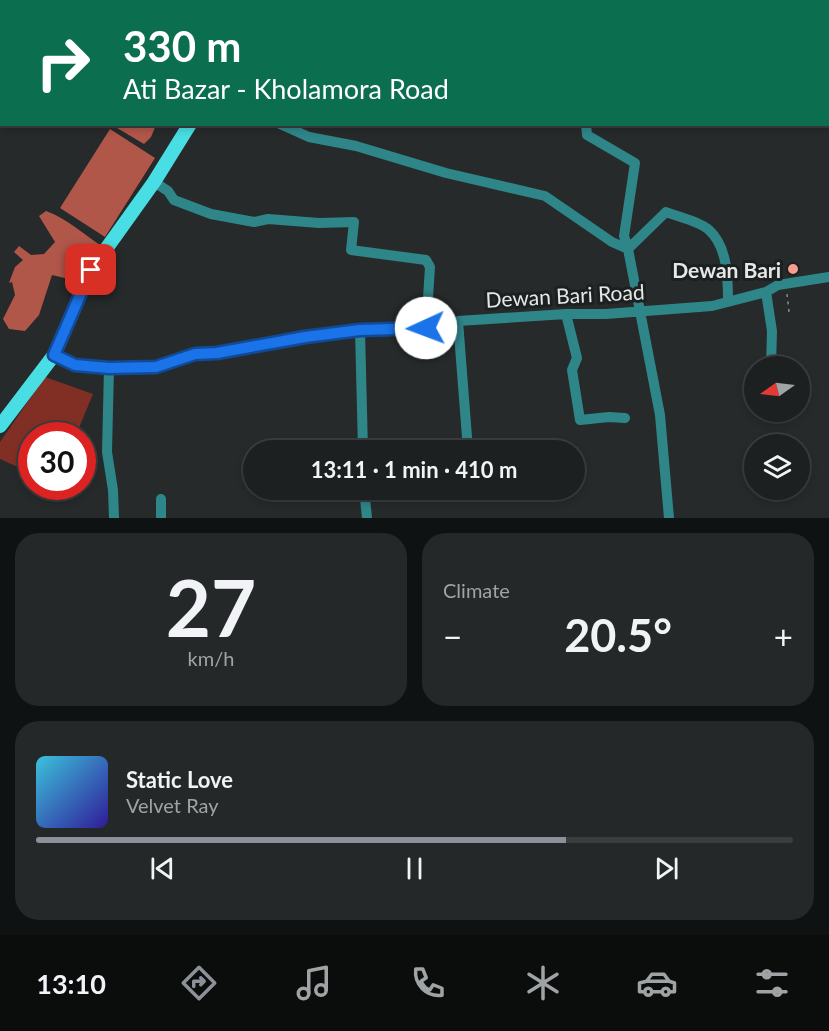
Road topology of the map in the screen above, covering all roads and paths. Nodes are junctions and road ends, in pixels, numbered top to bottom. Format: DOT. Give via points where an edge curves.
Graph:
graph roads {
  1 [pos="189,126"];
  2 [pos="284,126"];
  3 [pos="585,126"];
  4 [pos="154,182"];
  5 [pos="628,249"];
  6 [pos="829,277"];
  7 [pos="785,284"];
  8 [pos="766,292"];
  9 [pos="728,302"];
  10 [pos="640,310"];
  11 [pos="789,312"];
  12 [pos="566,314"];
  13 [pos="458,321"];
  14 [pos="426,328"];
  15 [pos="360,330"];
  16 [pos="54,355"];
  17 [pos="771,356"];
  18 [pos="109,368"];
  19 [pos="625,418"];
  20 [pos="0,426"];
  21 [pos="363,440"];
  22 [pos="467,440"];
  23 [pos="161,499"];
  24 [pos="365,500"];
  25 [pos="114,518"];
  26 [pos="161,518"];
  27 [pos="367,518"];
  28 [pos="669,518"];
  1 -- 4 [label="main road"];
  2 -- 5 [label="street" via="309,137 545,196"];
  3 -- 5 [label="street" via="587,135 635,163 624,236"];
  4 -- 14 [label="street" via="168,190 174,200 212,214 254,222 354,222 351,250 426,260 430,267"];
  4 -- 16 [label="main road" via="91,270"];
  5 -- 9 [label="street" via="666,212 709,229 723,254"];
  5 -- 10 [label="street"];
  6 -- 7 [label="street, Dewan Bari Road"];
  7 -- 8 [label="street, Dewan Bari Road"];
  7 -- 11 [label="path"];
  8 -- 9 [label="street, Dewan Bari Road"];
  8 -- 17 [label="street"];
  9 -- 10 [label="street, Dewan Bari Road"];
  10 -- 12 [label="street, Dewan Bari Road"];
  10 -- 28 [label="street" via="660,415"];
  12 -- 13 [label="street, Dewan Bari Road"];
  12 -- 19 [label="street" via="577,358 572,370 580,420"];
  13 -- 14 [label="street, Dewan Bari Road"];
  13 -- 22 [label="street"];
  14 -- 15 [label="street, Dewan Bari Road"];
  15 -- 18 [label="street, Dewan Bari Road" via="195,354 156,367"];
  15 -- 21 [label="street"];
  16 -- 18 [label="street, Dewan Bari Road" via="75,365"];
  16 -- 20 [label="main road"];
  18 -- 25 [label="street" via="107,452"];
  23 -- 26 [label="street"];
  24 -- 27 [label="street"];
}
